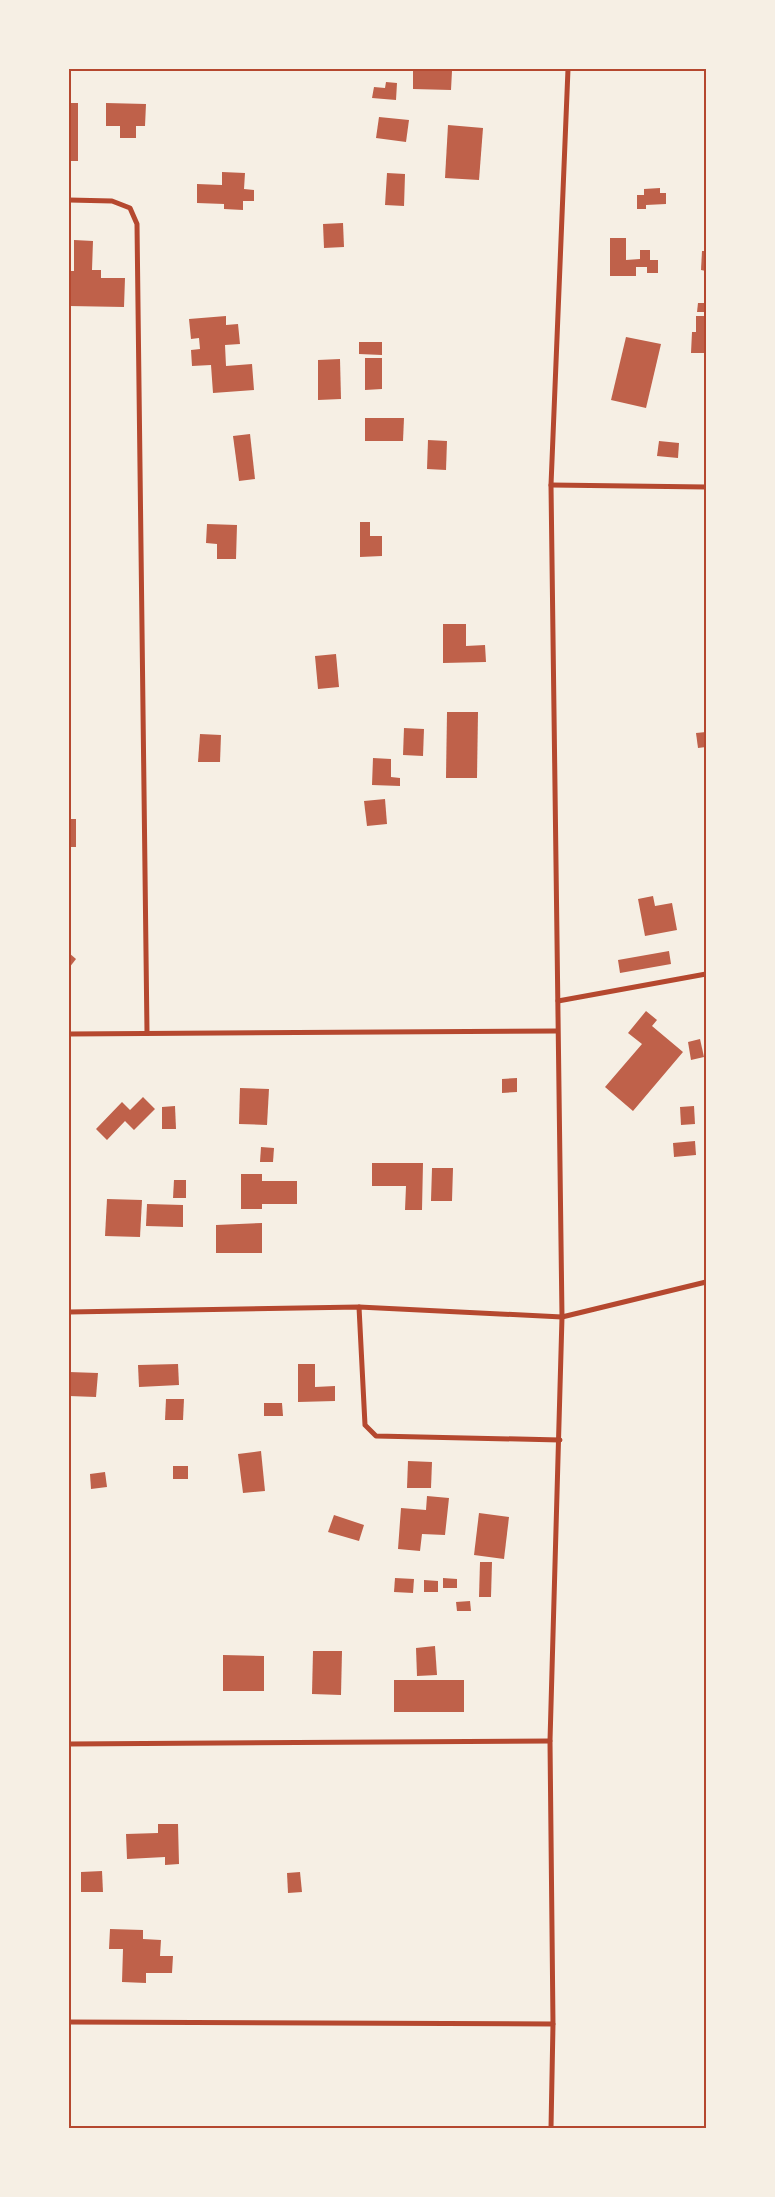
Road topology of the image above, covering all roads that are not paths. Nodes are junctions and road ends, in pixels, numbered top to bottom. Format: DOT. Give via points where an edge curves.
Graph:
graph roads {
  1 [pos="568,69"];
  2 [pos="69,200"];
  3 [pos="551,485"];
  4 [pos="706,487"];
  5 [pos="706,974"];
  6 [pos="558,1001"];
  7 [pos="558,1031"];
  8 [pos="147,1033"];
  9 [pos="69,1034"];
  10 [pos="706,1282"];
  11 [pos="359,1307"];
  12 [pos="69,1312"];
  13 [pos="562,1317"];
  14 [pos="560,1440"];
  15 [pos="550,1741"];
  16 [pos="69,1744"];
  17 [pos="69,2022"];
  18 [pos="553,2024"];
  19 [pos="551,2128"];
  1 -- 3 [label="street"];
  2 -- 8 [label="street" via="112,201 130,208 137,224"];
  3 -- 4 [label="street"];
  3 -- 6 [label="street"];
  5 -- 6 [label="street"];
  6 -- 7 [label="street"];
  7 -- 8 [label="street"];
  7 -- 13 [label="street"];
  8 -- 9 [label="street"];
  10 -- 13 [label="street"];
  11 -- 12 [label="street"];
  11 -- 13 [label="street"];
  11 -- 14 [label="street" via="365,1425 376,1436"];
  13 -- 14 [label="street"];
  14 -- 15 [label="street"];
  15 -- 16 [label="street"];
  15 -- 18 [label="street"];
  17 -- 18 [label="street"];
  18 -- 19 [label="street"];
}
